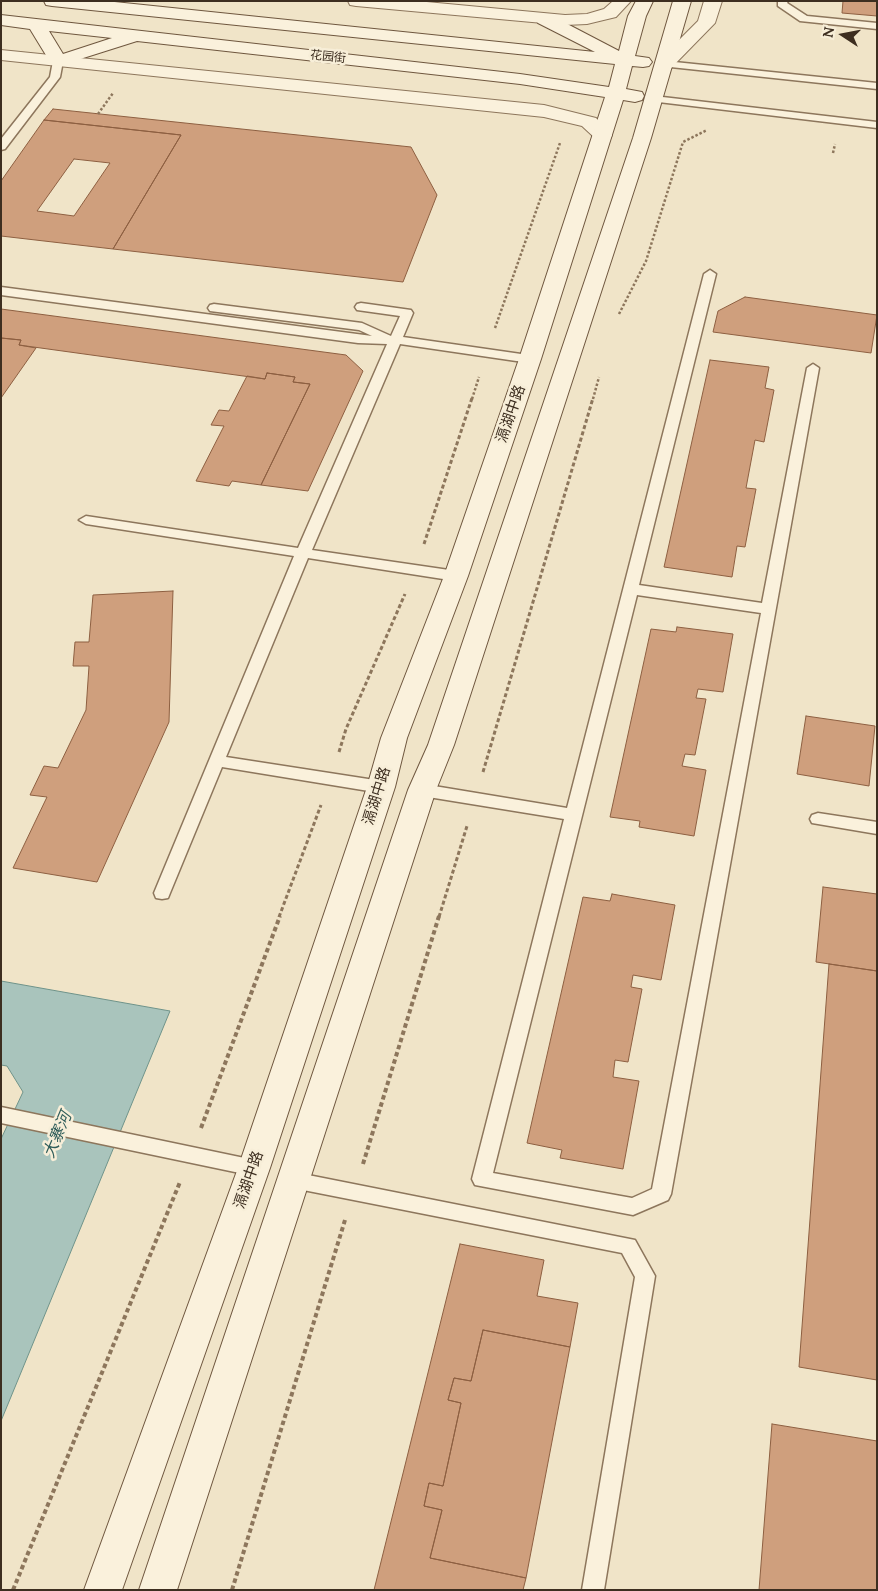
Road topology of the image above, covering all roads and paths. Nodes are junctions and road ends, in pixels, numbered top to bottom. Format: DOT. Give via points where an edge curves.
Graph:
graph roads {
  1 [pos="52,1"];
  2 [pos="356,1"];
  3 [pos="624,1"];
  4 [pos="645,1"];
  5 [pos="682,1"];
  6 [pos="713,1"];
  7 [pos="783,1"];
  8 [pos="544,19"];
  9 [pos="1,20"];
  10 [pos="36,24"];
  11 [pos="877,26"];
  12 [pos="137,36"];
  13 [pos="1,55"];
  14 [pos="58,61"];
  15 [pos="626,61"];
  16 [pos="665,64"];
  17 [pos="877,86"];
  18 [pos="616,93"];
  19 [pos="654,99"];
  20 [pos="569,116"];
  21 [pos="877,125"];
  22 [pos="1,128"];
  23 [pos="603,134"];
  24 [pos="683,142"];
  25 [pos="1,147"];
  26 [pos="710,274"];
  27 [pos="1,281"];
  28 [pos="1,291"];
  29 [pos="128,303"];
  30 [pos="361,307"];
  31 [pos="616,321"];
  32 [pos="396,340"];
  33 [pos="487,353"];
  34 [pos="530,359"];
  35 [pos="602,368"];
  36 [pos="813,368"];
  37 [pos="86,520"];
  38 [pos="304,553"];
  39 [pos="415,570"];
  40 [pos="456,576"];
  41 [pos="630,589"];
  42 [pos="769,609"];
  43 [pos="216,761"];
  44 [pos="331,778"];
  45 [pos="381,787"];
  46 [pos="422,790"];
  47 [pos="475,799"];
  48 [pos="574,815"];
  49 [pos="818,819"];
  50 [pos="877,828"];
  51 [pos="162,893"];
  52 [pos="1,1115"];
  53 [pos="191,1156"];
  54 [pos="254,1168"];
  55 [pos="293,1180"];
  56 [pos="354,1192"];
  57 [pos="13,1590"];
  58 [pos="103,1590"];
  59 [pos="158,1590"];
  60 [pos="232,1590"];
  61 [pos="592,1590"];
  1 -- 15 [label="main road, 花园街"];
  2 -- 8 [label="main road"];
  3 -- 8 [label="main road" via="610,13 587,19"];
  4 -- 15 [label="main road, 滆湖中路" via="637,16"];
  5 -- 16 [label="main road"];
  6 -- 16 [label="main road" via="706,23"];
  7 -- 11 [label="lane" via="782,4 804,19"];
  8 -- 15 [label="main road"];
  9 -- 10 [label="main road, 花园街"];
  10 -- 12 [label="main road, 花园街"];
  10 -- 14 [label="main road"];
  12 -- 14 [label="main road"];
  12 -- 18 [label="main road, 花园街" via="520,79"];
  13 -- 14 [label="main road"];
  14 -- 20 [label="main road"];
  14 -- 22 [label="lane"];
  14 -- 25 [label="lane" via="55,77"];
  15 -- 16 [label="main road, 花园街"];
  15 -- 18 [label="main road, 滆湖中路"];
  16 -- 17 [label="lane"];
  16 -- 19 [label="main road"];
  18 -- 19 [label="main road, 花园街"];
  18 -- 23 [label="main road, 滆湖中路"];
  19 -- 21 [label="lane"];
  19 -- 46 [label="main road" via="441,745"];
  20 -- 23 [label="main road" via="589,122"];
  20 -- 33 [label="path"];
  23 -- 34 [label="main road, 滆湖中路"];
  24 -- 31 [label="path" via="646,261"];
  26 -- 41 [label="lane"];
  27 -- 29 [label="lane"];
  28 -- 29 [label="lane"];
  29 -- 32 [label="lane" via="358,339"];
  30 -- 32 [label="lane" via="407,313"];
  32 -- 33 [label="lane"];
  32 -- 38 [label="lane"];
  33 -- 34 [label="lane"];
  33 -- 39 [label="path"];
  34 -- 40 [label="main road, 滆湖中路"];
  35 -- 47 [label="path"];
  36 -- 42 [label="lane"];
  37 -- 38 [label="lane"];
  38 -- 39 [label="lane"];
  38 -- 43 [label="lane"];
  39 -- 40 [label="lane"];
  39 -- 44 [label="path" via="346,729"];
  40 -- 45 [label="main road, 滆湖中路" via="394,738"];
  41 -- 42 [label="lane"];
  41 -- 48 [label="lane"];
  42 -- 48 [label="lane" via="661,1194 633,1206 482,1179"];
  43 -- 44 [label="lane"];
  43 -- 51 [label="lane"];
  44 -- 45 [label="lane"];
  44 -- 53 [label="path"];
  45 -- 54 [label="main road, 滆湖中路"];
  46 -- 47 [label="lane"];
  46 -- 55 [label="main road"];
  47 -- 48 [label="lane"];
  47 -- 56 [label="path"];
  49 -- 50 [label="lane"];
  52 -- 53 [label="lane"];
  53 -- 54 [label="lane"];
  53 -- 57 [label="path"];
  54 -- 58 [label="main road, 滆湖中路"];
  55 -- 56 [label="lane"];
  55 -- 59 [label="main road"];
  56 -- 60 [label="path"];
  56 -- 61 [label="lane" via="628,1246 645,1276"];
}
